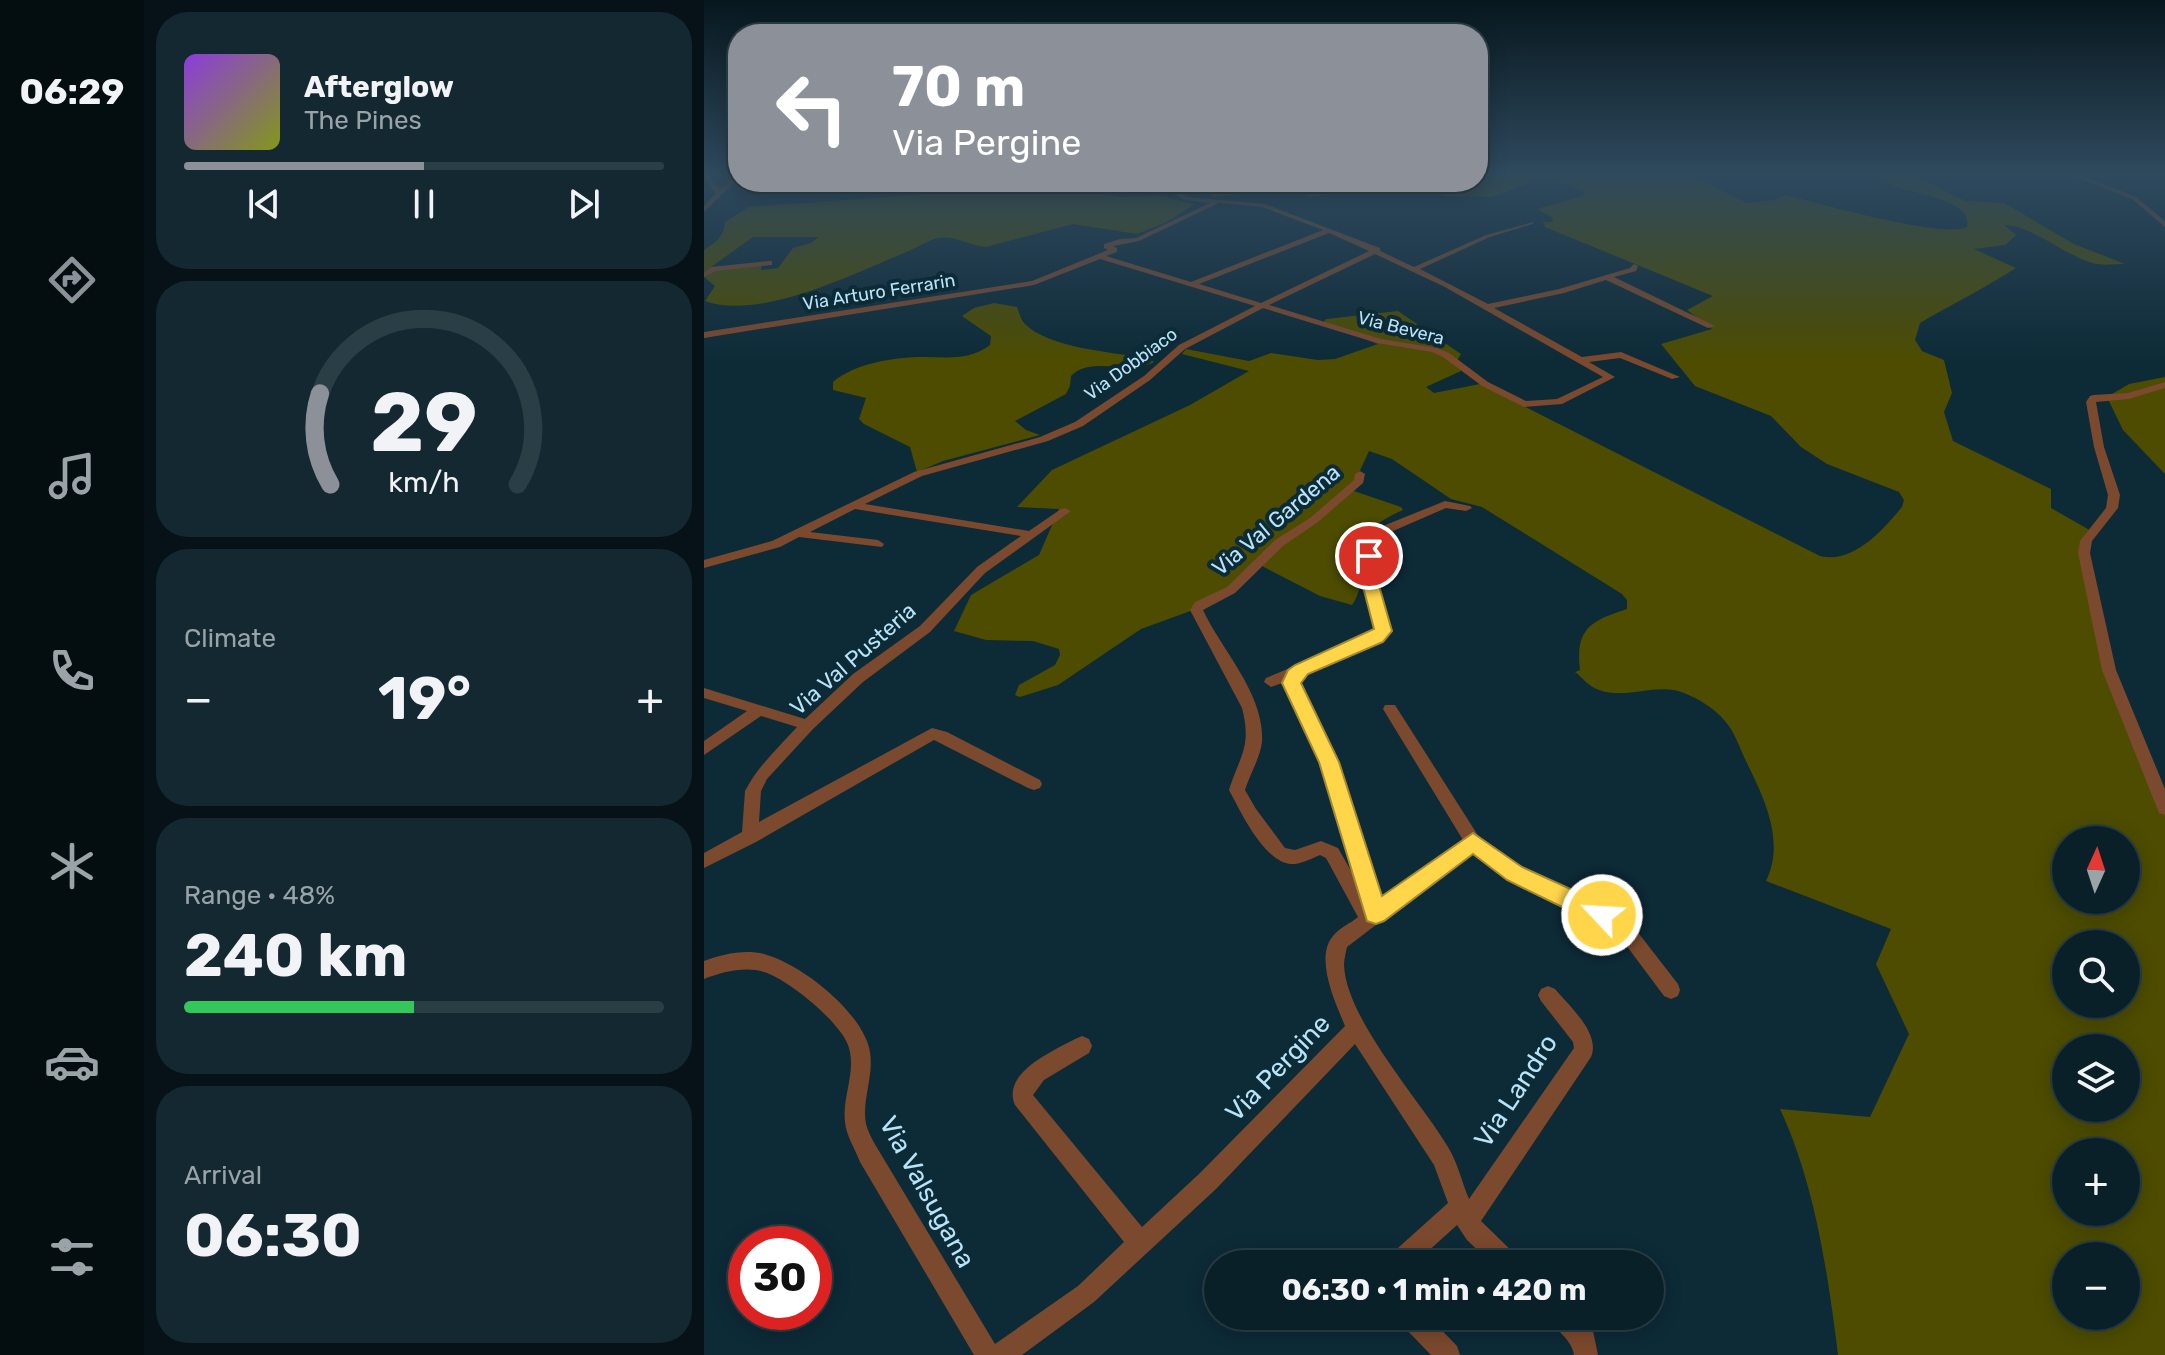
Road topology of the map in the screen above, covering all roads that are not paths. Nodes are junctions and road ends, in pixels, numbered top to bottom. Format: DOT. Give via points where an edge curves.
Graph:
graph roads {
  1 [pos="1147,235"];
  2 [pos="1316,235"];
  3 [pos="1342,235"];
  4 [pos="1491,235"];
  5 [pos="1377,250"];
  6 [pos="1102,257"];
  7 [pos="769,263"];
  8 [pos="1634,266"];
  9 [pos="1415,269"];
  10 [pos="704,275"];
  11 [pos="1607,277"];
  12 [pos="1191,284"];
  13 [pos="1264,306"];
  14 [pos="1487,307"];
  15 [pos="1711,326"];
  16 [pos="704,335"];
  17 [pos="1580,360"];
  18 [pos="1675,377"];
  19 [pos="2165,385"];
  20 [pos="1360,474"];
  21 [pos="855,506"];
  22 [pos="1466,508"];
  23 [pos="1065,511"];
  24 [pos="798,534"];
  25 [pos="1029,534"];
  26 [pos="878,544"];
  27 [pos="704,564"];
  28 [pos="1301,669"];
  29 [pos="1271,682"];
  30 [pos="704,693"];
  31 [pos="1390,709"];
  32 [pos="758,711"];
  33 [pos="808,725"];
  34 [pos="704,749"];
  35 [pos="1034,784"];
  36 [pos="2165,808"];
  37 [pos="750,837"];
  38 [pos="1473,842"];
  39 [pos="704,861"];
  40 [pos="1372,916"];
  41 [pos="704,970"];
  42 [pos="1671,990"];
  43 [pos="1548,995"];
  44 [pos="1355,1030"];
  45 [pos="1082,1046"];
  46 [pos="1464,1214"];
  47 [pos="1416,1250"];
  48 [pos="1496,1250"];
  49 [pos="1132,1251"];
  50 [pos="1424,1330"];
  51 [pos="1574,1330"];
  52 [pos="988,1355"];
  53 [pos="1001,1355"];
  54 [pos="1448,1355"];
  55 [pos="1586,1355"];
  1 -- 6 [label="street, Via Arturo Ferrarin" via="1107,246 1114,250"];
  2 -- 12 [label="street"];
  3 -- 5 [label="street"];
  4 -- 9 [label="street"];
  5 -- 9 [label="street"];
  5 -- 13 [label="street, Via Dobbiaco"];
  6 -- 12 [label="street, Via Bevera"];
  6 -- 16 [label="street, Via Arturo Ferrarin" via="1034,283"];
  7 -- 10 [label="street" via="714,269"];
  8 -- 11 [label="street"];
  9 -- 14 [label="street"];
  11 -- 14 [label="street"];
  11 -- 15 [label="street"];
  12 -- 13 [label="street, Via Bevera"];
  13 -- 17 [label="street, Via Bevera" via="1380,341 1434,350 1524,404 1559,402 1610,377"];
  13 -- 21 [label="street, Via Dobbiaco" via="1182,347 1079,424 918,474"];
  14 -- 17 [label="street"];
  17 -- 18 [label="street" via="1621,355"];
  19 -- 36 [label="street" via="2091,402 2114,495 2112,508 2086,541 2084,553 2109,670"];
  20 -- 40 [label="street, Via Val Gardena" via="1359,481 1279,543 1231,590 1196,610 1227,662 1254,725 1254,744 1237,790 1250,814 1280,854 1295,857 1321,848 1332,853"];
  21 -- 24 [label="street, Via Dobbiaco"];
  21 -- 25 [label="street"];
  22 -- 28 [label="street" via="1445,504 1371,537 1368,575 1383,631"];
  23 -- 25 [label="street, Via Val Pusteria"];
  24 -- 26 [label="street, Via Dobbiaco"];
  24 -- 27 [label="street, Via Dobbiaco"];
  25 -- 33 [label="street, Via Val Pusteria" via="981,570 907,645 858,678"];
  28 -- 29 [label="street"];
  28 -- 40 [label="street" via="1292,683 1329,762"];
  30 -- 32 [label="street"];
  31 -- 38 [label="street"];
  32 -- 33 [label="street"];
  32 -- 34 [label="street"];
  33 -- 37 [label="street, Via Val Pusteria" via="753,791"];
  35 -- 37 [label="street" via="932,734"];
  37 -- 39 [label="street"];
  38 -- 40 [label="street, Via Pergine"];
  38 -- 42 [label="street" via="1514,873 1620,923"];
  40 -- 44 [label="street, Via Pergine" via="1339,942 1332,956"];
  41 -- 52 [label="street, Via Valsugana" via="750,961 778,968 849,1025 861,1065 855,1122 868,1154"];
  43 -- 46 [label="street, Via Landro" via="1582,1038 1584,1050"];
  44 -- 46 [label="street" via="1443,1159"];
  44 -- 49 [label="street, Via Pergine"];
  45 -- 49 [label="street" via="1031,1076 1022,1098 1137,1239"];
  46 -- 47 [label="street"];
  46 -- 48 [label="street"];
  49 -- 53 [label="street, Via Pergine" via="1086,1294"];
  50 -- 54 [label="street"];
  51 -- 55 [label="street" via="1584,1340"];
}
